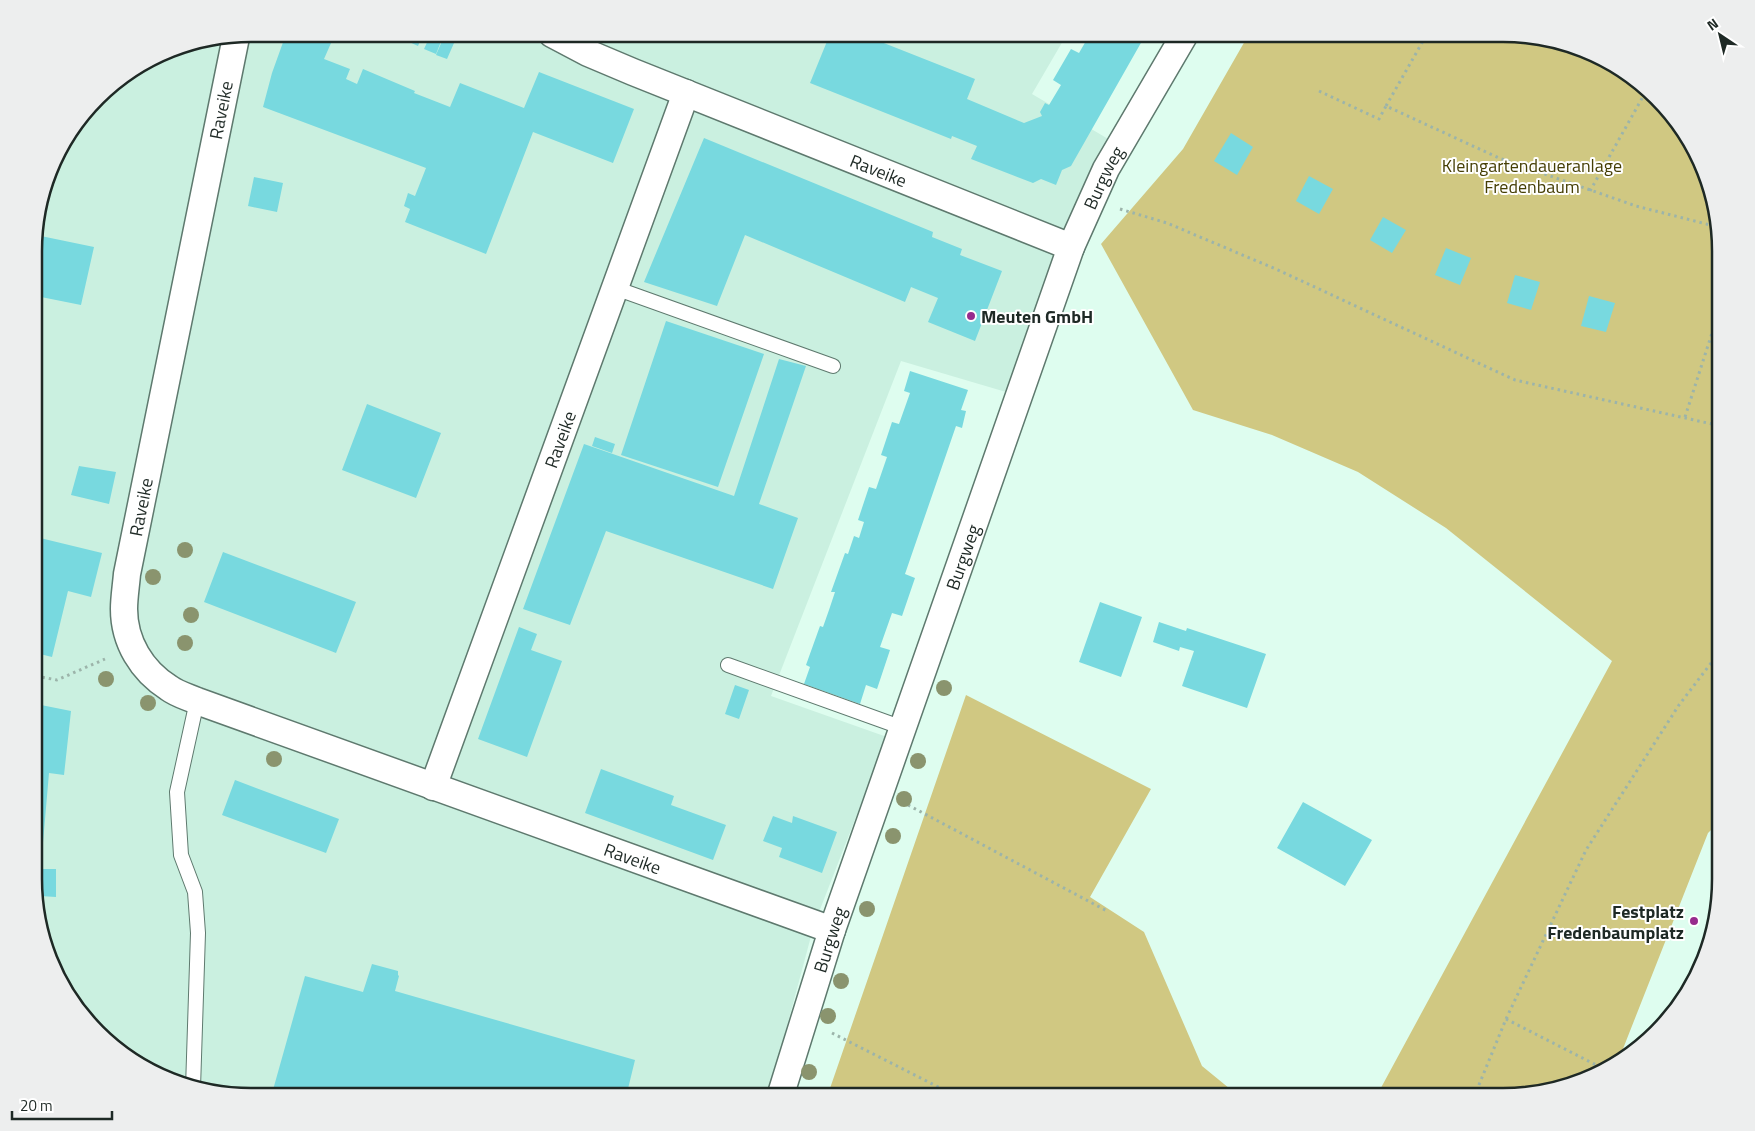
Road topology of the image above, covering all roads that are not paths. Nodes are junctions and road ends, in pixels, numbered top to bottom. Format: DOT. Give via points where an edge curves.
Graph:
graph roads {
  1 [pos="567,42"];
  2 [pos="1179,42"];
  3 [pos="235,43"];
  4 [pos="686,93"];
  5 [pos="1071,247"];
  6 [pos="615,288"];
  7 [pos="833,366"];
  8 [pos="728,664"];
  9 [pos="197,701"];
  10 [pos="903,728"];
  11 [pos="433,787"];
  12 [pos="832,930"];
  13 [pos="193,1080"];
  14 [pos="783,1088"];
  1 -- 4 [label="street, Raveike"];
  2 -- 5 [label="street, Burgweg" via="1106,168"];
  3 -- 9 [label="street, Raveike" via="127,574 124,610 129,639 138,660 170,689"];
  4 -- 5 [label="street, Raveike"];
  4 -- 6 [label="street, Raveike"];
  5 -- 10 [label="street, Burgweg"];
  6 -- 7 [label="lane"];
  6 -- 11 [label="street, Raveike"];
  8 -- 10 [label="lane"];
  9 -- 11 [label="street, Raveike"];
  9 -- 13 [label="lane" via="177,792 181,856 194,892 198,933"];
  10 -- 12 [label="street, Burgweg"];
  11 -- 12 [label="street, Raveike"];
  12 -- 14 [label="street, Burgweg"];
}
